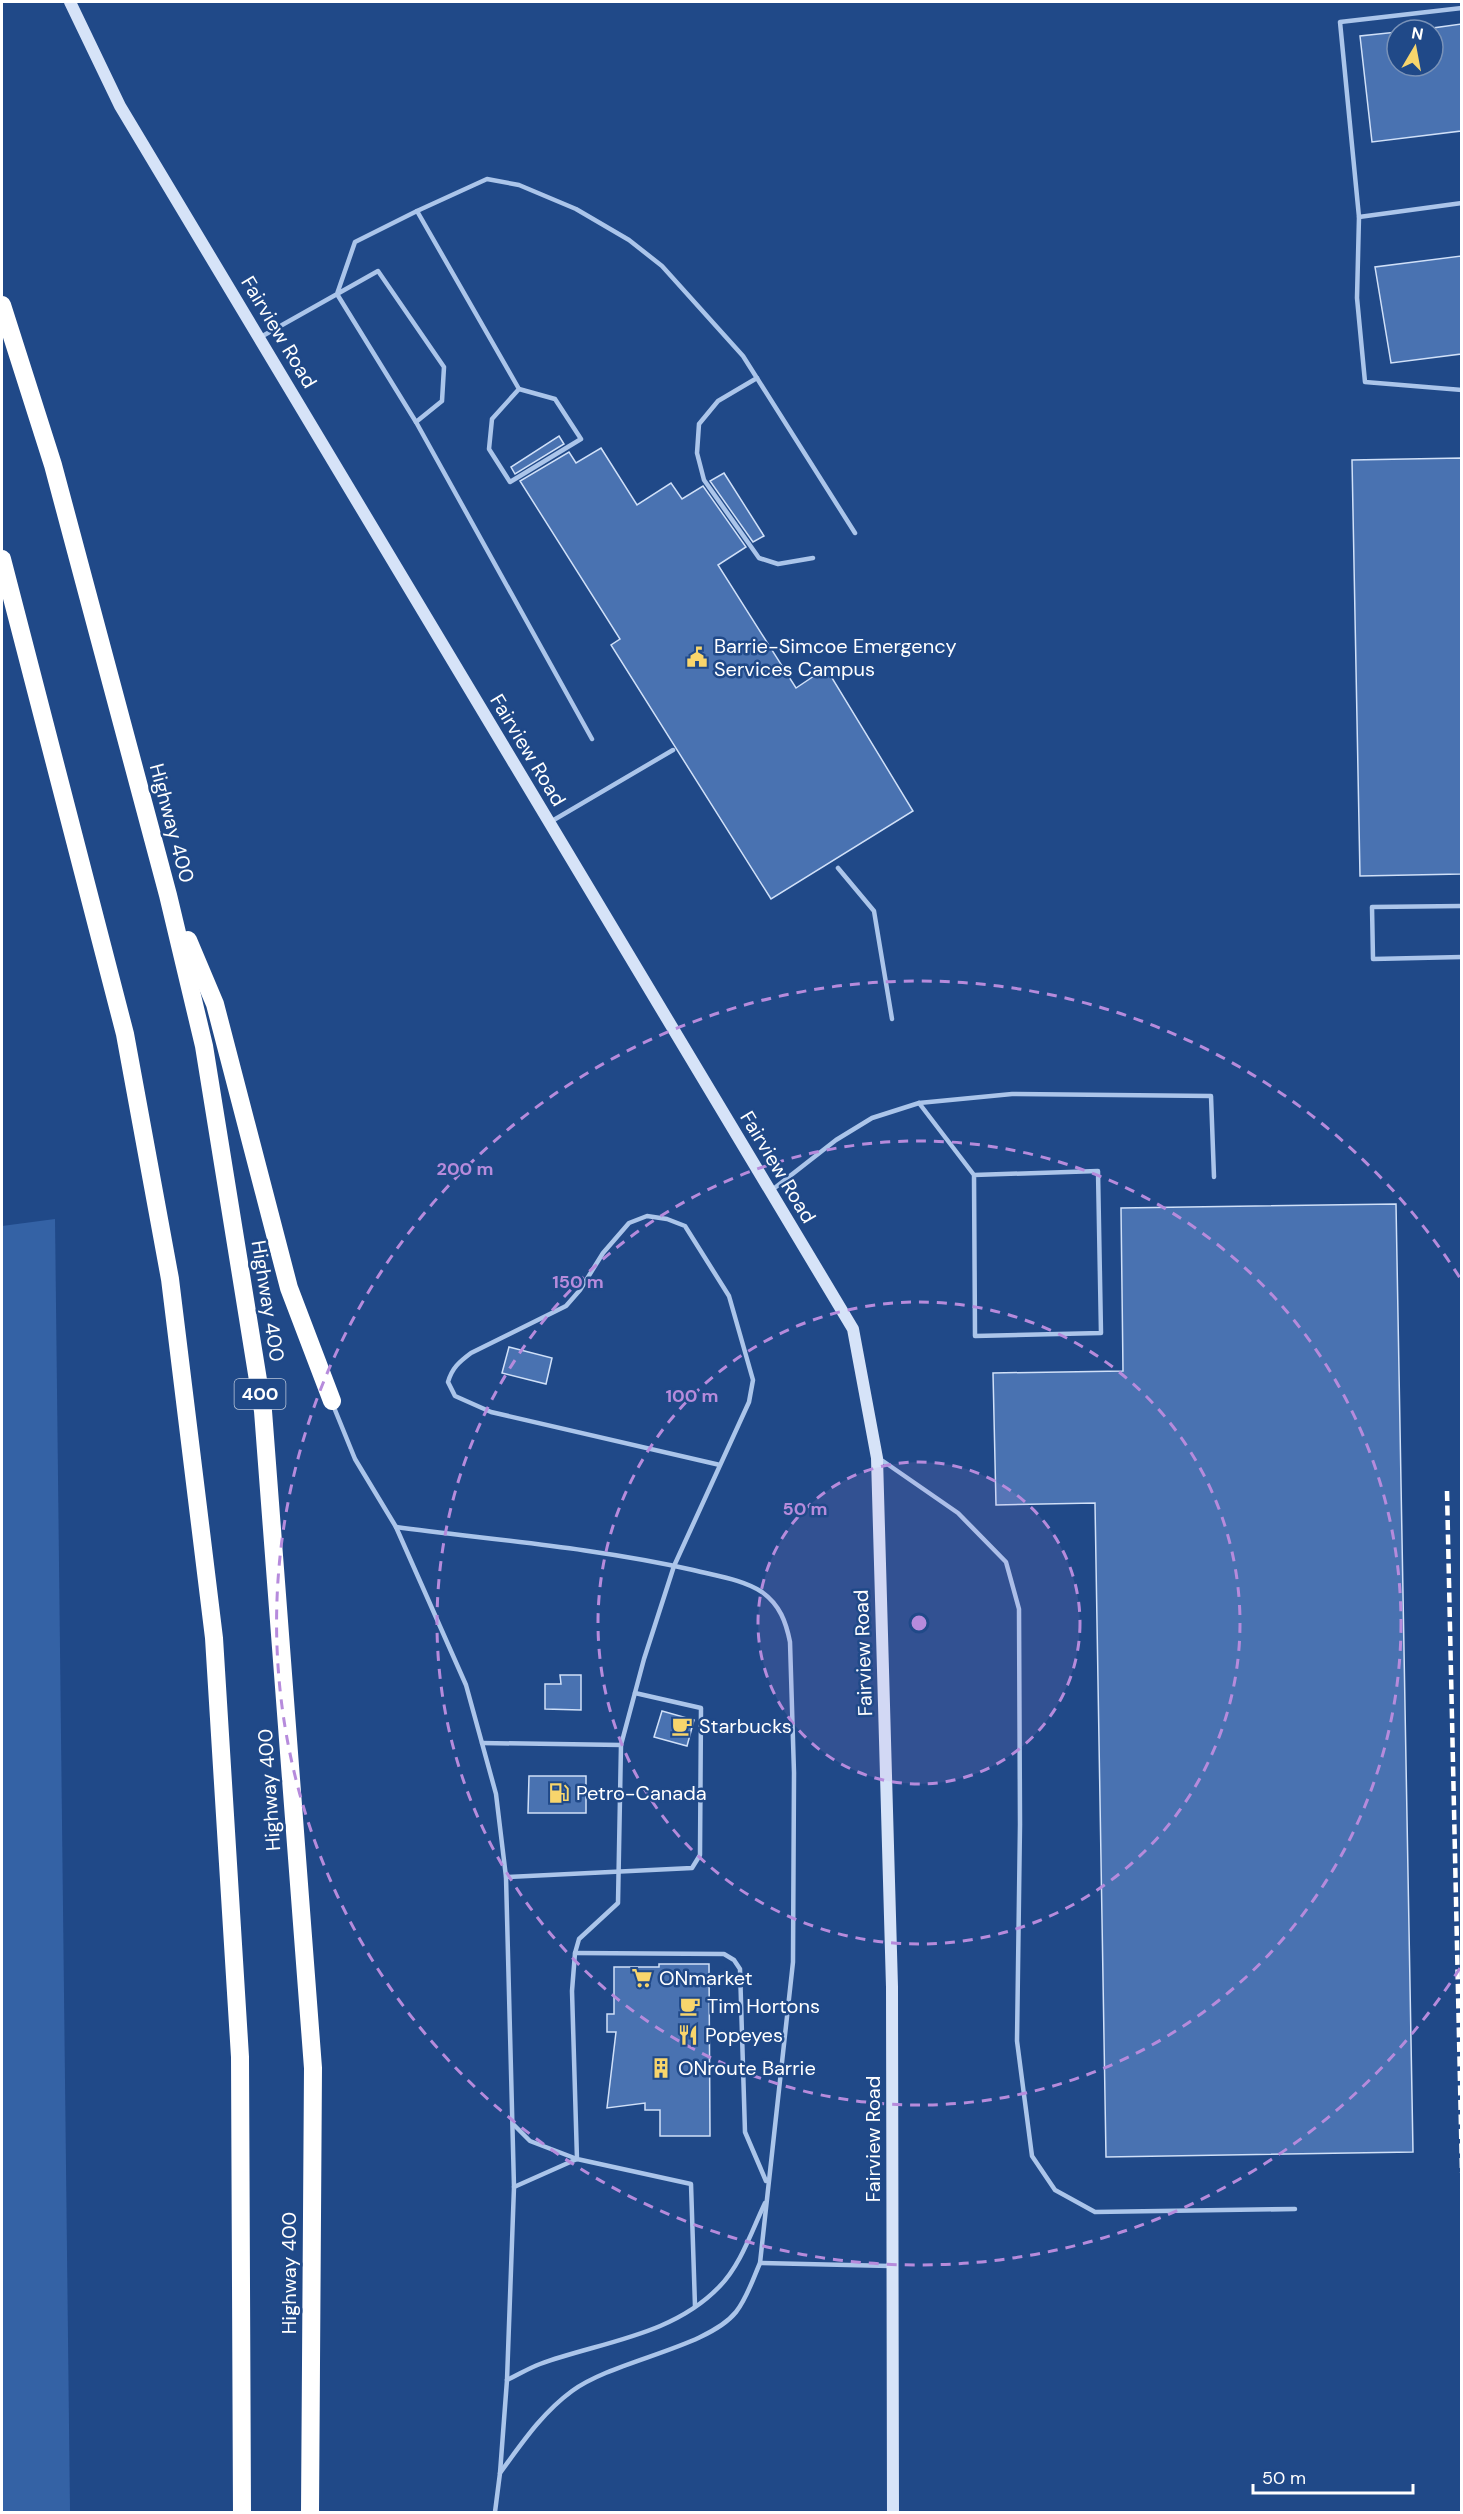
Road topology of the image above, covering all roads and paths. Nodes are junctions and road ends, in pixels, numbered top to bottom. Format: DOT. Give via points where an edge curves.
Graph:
graph roads {
  1 [pos="70,2"];
  2 [pos="1461,8"];
  3 [pos="1461,203"];
  4 [pos="417,211"];
  5 [pos="1359,216"];
  6 [pos="337,294"];
  7 [pos="2,305"];
  8 [pos="259,338"];
  9 [pos="757,378"];
  10 [pos="519,389"];
  11 [pos="1461,390"];
  12 [pos="416,422"];
  13 [pos="855,533"];
  14 [pos="813,558"];
  15 [pos="2,559"];
  16 [pos="592,740"];
  17 [pos="673,750"];
  18 [pos="549,822"];
  19 [pos="838,868"];
  20 [pos="168,895"];
  21 [pos="1461,906"];
  22 [pos="1461,957"];
  23 [pos="892,1019"];
  24 [pos="919,1102"];
  25 [pos="974,1175"];
  26 [pos="1214,1177"];
  27 [pos="770,1191"];
  28 [pos="332,1401"];
  29 [pos="877,1458"];
  30 [pos="720,1466"];
  31 [pos="396,1527"];
  32 [pos="674,1566"];
  33 [pos="635,1693"];
  34 [pos="482,1743"];
  35 [pos="621,1745"];
  36 [pos="618,1870"];
  37 [pos="506,1877"];
  38 [pos="575,1953"];
  39 [pos="513,2124"];
  40 [pos="577,2158"];
  41 [pos="767,2183"];
  42 [pos="514,2187"];
  43 [pos="766,2200"];
  44 [pos="1295,2209"];
  45 [pos="760,2263"];
  46 [pos="893,2266"];
  47 [pos="695,2306"];
  48 [pos="507,2380"];
  49 [pos="500,2473"];
  50 [pos="242,2512"];
  51 [pos="310,2512"];
  52 [pos="495,2512"];
  53 [pos="893,2512"];
  1 -- 8 [label="street, Fairview Road" via="120,106"];
  2 -- 5 [label="lane" via="1340,22"];
  3 -- 5 [label="lane"];
  4 -- 6 [label="lane" via="355,242"];
  4 -- 9 [label="lane" via="487,179 519,185 576,209 662,266"];
  4 -- 10 [label="lane"];
  5 -- 11 [label="lane" via="1357,298 1365,382"];
  6 -- 8 [label="lane"];
  6 -- 12 [label="lane"];
  6 -- 12 [label="lane" via="378,271 444,367 442,401"];
  7 -- 20 [label="highway, Highway 400 / 400" via="53,465"];
  8 -- 18 [label="street, Fairview Road"];
  9 -- 13 [label="lane"];
  9 -- 14 [label="lane" via="718,401 699,424 697,453 704,480 759,558 778,564"];
  10 -- 10 [label="lane" via="555,399 581,439 510,482 489,449 492,419"];
  12 -- 16 [label="lane"];
  15 -- 50 [label="highway" via="125,1034 170,1279 213,1626 240,2057"];
  17 -- 18 [label="lane"];
  18 -- 27 [label="street, Fairview Road"];
  19 -- 23 [label="lane" via="874,911"];
  20 -- 28 [label="highway" via="215,1004 289,1288"];
  20 -- 51 [label="highway, Highway 400 / 400" via="204,1046 263,1411 313,2068"];
  21 -- 22 [label="lane" via="1372,907 1372,959"];
  24 -- 25 [label="lane"];
  24 -- 26 [label="lane" via="1012,1094 1211,1096"];
  24 -- 27 [label="lane" via="872,1118 836,1140"];
  25 -- 25 [label="lane" via="1098,1171 1101,1332 975,1336"];
  27 -- 29 [label="street, Fairview Road" via="853,1329"];
  28 -- 31 [label="lane" via="355,1459"];
  29 -- 44 [label="lane" via="958,1513 1006,1562 1019,1609 1017,2041 1032,2156 1054,2190 1095,2211"];
  29 -- 46 [label="street, Fairview Road" via="892,1986"];
  30 -- 30 [label="lane" via="746,1410 753,1380 729,1296 685,1226 667,1219 647,1216 629,1222 566,1306 471,1353 451,1372 448,1382 455,1396 491,1412"];
  30 -- 32 [label="lane"];
  31 -- 32 [label="lane"];
  31 -- 34 [label="lane" via="466,1684"];
  32 -- 33 [label="lane"];
  32 -- 41 [label="lane" via="740,1581 762,1593 778,1607 790,1642 793,1962"];
  33 -- 35 [label="lane"];
  33 -- 36 [label="lane" via="701,1708 700,1855 692,1868"];
  34 -- 35 [label="lane"];
  34 -- 37 [label="lane" via="496,1794"];
  35 -- 36 [label="lane"];
  36 -- 37 [label="lane"];
  36 -- 38 [label="lane" via="618,1903 579,1939"];
  37 -- 39 [label="lane"];
  38 -- 40 [label="lane" via="572,1991"];
  38 -- 41 [label="lane" via="724,1954 734,1960 740,1969 745,2132"];
  39 -- 40 [label="lane" via="530,2141"];
  39 -- 42 [label="lane"];
  40 -- 42 [label="lane"];
  40 -- 47 [label="lane" via="691,2184"];
  41 -- 43 [label="lane"];
  42 -- 48 [label="lane"];
  43 -- 45 [label="lane"];
  43 -- 47 [label="lane" via="729,2274 719,2288"];
  45 -- 46 [label="lane"];
  45 -- 49 [label="lane" via="743,2302 722,2325 573,2390 537,2423"];
  46 -- 53 [label="street, Fairview Road"];
  47 -- 48 [label="lane" via="670,2323 538,2364"];
  48 -- 49 [label="lane"];
  49 -- 52 [label="lane"];
}
